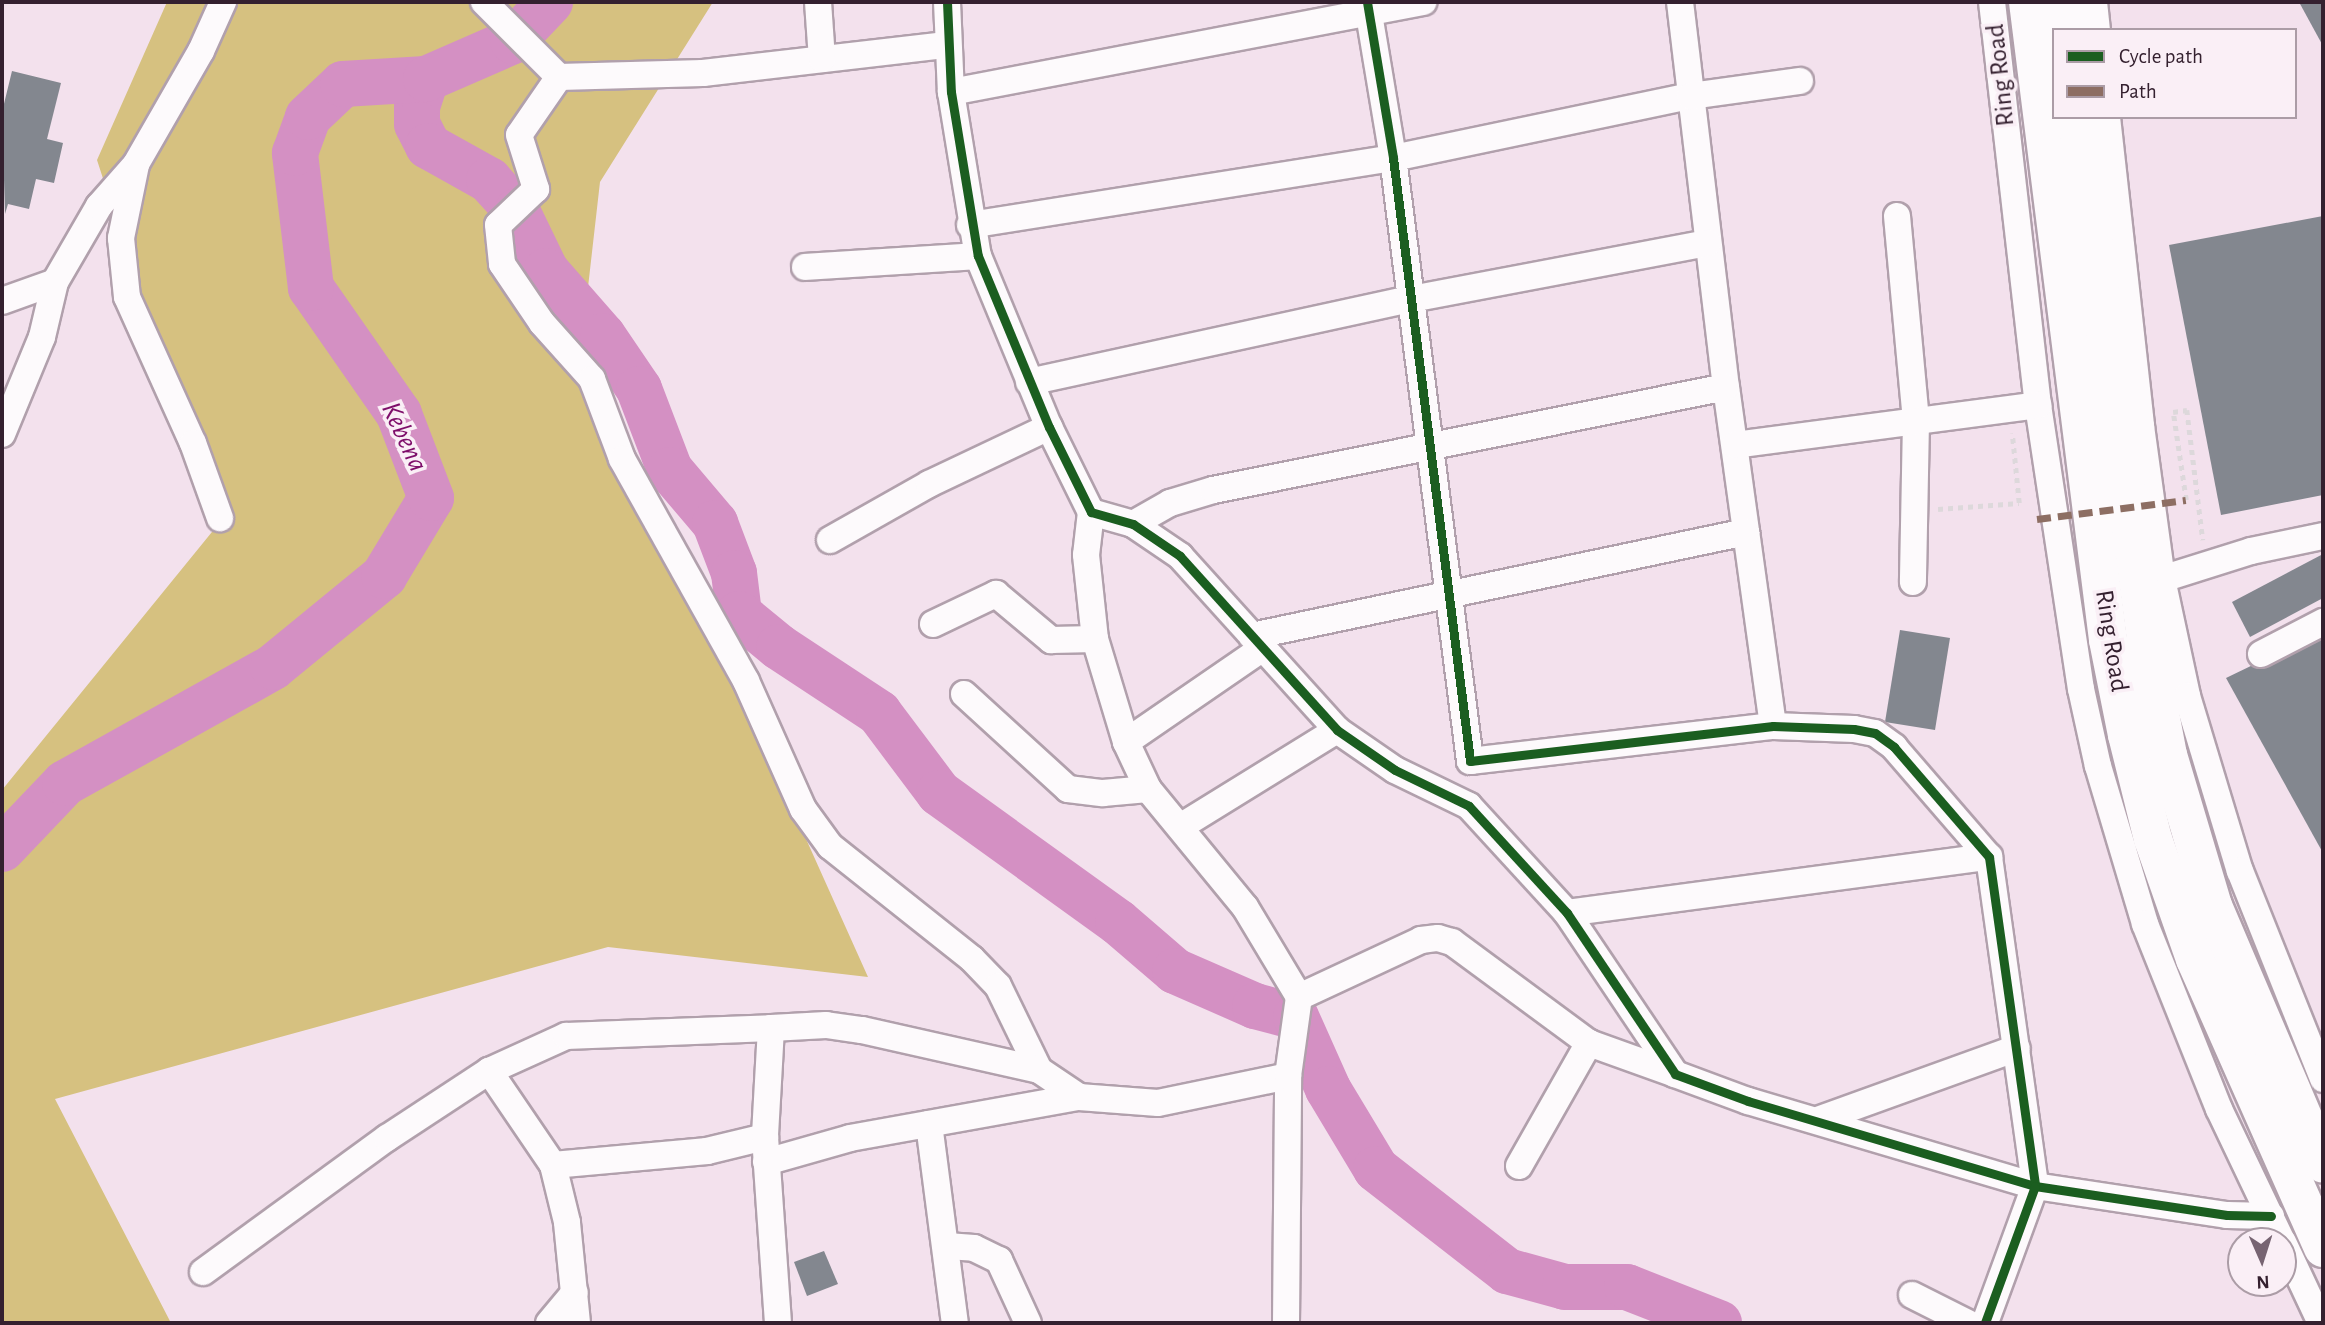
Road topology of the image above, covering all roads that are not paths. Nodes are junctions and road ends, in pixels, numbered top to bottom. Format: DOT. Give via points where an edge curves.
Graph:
graph roads {
  1 [pos="223,2"];
  2 [pos="818,2"];
  3 [pos="947,2"];
  4 [pos="1423,2"];
  5 [pos="1680,2"];
  6 [pos="1992,2"];
  7 [pos="2028,2"];
  8 [pos="2063,2"];
  9 [pos="2094,2"];
  10 [pos="1368,8"];
  11 [pos="490,10"];
  12 [pos="2066,28"];
  13 [pos="2097,28"];
  14 [pos="946,45"];
  15 [pos="822,60"];
  16 [pos="559,77"];
  17 [pos="1800,81"];
  18 [pos="951,92"];
  19 [pos="1690,96"];
  20 [pos="2077,119"];
  21 [pos="2107,119"];
  22 [pos="1392,158"];
  23 [pos="136,164"];
  24 [pos="1897,216"];
  25 [pos="970,225"];
  26 [pos="1708,243"];
  27 [pos="978,256"];
  28 [pos="805,267"];
  29 [pos="55,282"];
  30 [pos="1411,299"];
  31 [pos="2,301"];
  32 [pos="1030,382"];
  33 [pos="1726,387"];
  34 [pos="2038,405"];
  35 [pos="1916,421"];
  36 [pos="1049,426"];
  37 [pos="2,434"];
  38 [pos="1735,445"];
  39 [pos="1430,447"];
  40 [pos="1091,512"];
  41 [pos="220,517"];
  42 [pos="1133,524"];
  43 [pos="1746,532"];
  44 [pos="2323,536"];
  45 [pos="830,540"];
  46 [pos="2162,579"];
  47 [pos="1913,582"];
  48 [pos="1451,591"];
  49 [pos="2323,622"];
  50 [pos="933,624"];
  51 [pos="1095,639"];
  52 [pos="1257,642"];
  53 [pos="2261,654"];
  54 [pos="964,694"];
  55 [pos="1773,726"];
  56 [pos="1337,730"];
  57 [pos="1126,742"];
  58 [pos="1470,761"];
  59 [pos="1148,789"];
  60 [pos="1469,806"];
  61 [pos="1180,828"];
  62 [pos="1989,857"];
  63 [pos="1567,913"];
  64 [pos="1295,1014"];
  65 [pos="771,1028"];
  66 [pos="1589,1043"];
  67 [pos="2017,1048"];
  68 [pos="1038,1070"];
  69 [pos="489,1071"];
  70 [pos="1675,1073"];
  71 [pos="1288,1076"];
  72 [pos="2323,1079"];
  73 [pos="1079,1097"];
  74 [pos="1820,1119"];
  75 [pos="929,1124"];
  76 [pos="765,1149"];
  77 [pos="2323,1164"];
  78 [pos="554,1165"];
  79 [pos="1519,1166"];
  80 [pos="2035,1186"];
  81 [pos="2271,1216"];
  82 [pos="2276,1227"];
  83 [pos="947,1246"];
  84 [pos="2323,1248"];
  85 [pos="203,1272"];
  86 [pos="2297,1273"];
  87 [pos="575,1292"];
  88 [pos="1912,1295"];
  89 [pos="549,1323"];
  90 [pos="576,1323"];
  91 [pos="778,1323"];
  92 [pos="956,1323"];
  93 [pos="1028,1323"];
  94 [pos="1286,1323"];
  95 [pos="1968,1323"];
  96 [pos="1985,1323"];
  97 [pos="2320,1323"];
  1 -- 23 [label="street" via="201,51"];
  2 -- 15 [label="street"];
  3 -- 14 [label="street"];
  4 -- 10 [label="street"];
  5 -- 19 [label="street"];
  6 -- 34 [label="street, Ring Road"];
  7 -- 84 [label="highway, Ring Road" via="2108,640 2127,735 2153,839 2194,959"];
  8 -- 12 [label="highway"];
  9 -- 13 [label="street"];
  10 -- 18 [label="street"];
  10 -- 22 [label="street"];
  11 -- 16 [label="street"];
  14 -- 15 [label="street"];
  14 -- 18 [label="street"];
  15 -- 16 [label="street" via="703,73"];
  16 -- 68 [label="street" via="519,135 537,181 530,198 505,216 496,234 502,264 542,323 592,380 622,459 746,681 803,809 830,846 972,959 998,986"];
  17 -- 19 [label="street"];
  18 -- 25 [label="street"];
  19 -- 22 [label="street"];
  19 -- 26 [label="street"];
  20 -- 77 [label="highway, Ring Road" via="2144,627 2168,755 2213,905"];
  21 -- 46 [label="street"];
  22 -- 25 [label="street"];
  22 -- 30 [label="street"];
  23 -- 29 [label="street" via="99,206"];
  23 -- 41 [label="street" via="121,239 127,297 193,443"];
  24 -- 35 [label="street"];
  25 -- 27 [label="street"];
  26 -- 30 [label="street"];
  26 -- 33 [label="street"];
  27 -- 28 [label="street"];
  27 -- 32 [label="street"];
  29 -- 31 [label="street"];
  29 -- 37 [label="street" via="42,337"];
  30 -- 32 [label="street"];
  30 -- 39 [label="street"];
  32 -- 36 [label="street"];
  33 -- 38 [label="street"];
  33 -- 39 [label="street"];
  34 -- 35 [label="street"];
  34 -- 81 [label="street, Ring Road" via="2081,688 2119,845 2219,1109"];
  35 -- 38 [label="street"];
  35 -- 47 [label="street"];
  36 -- 40 [label="street"];
  36 -- 45 [label="street" via="929,484"];
  38 -- 43 [label="street"];
  39 -- 42 [label="street" via="1213,490 1170,503"];
  39 -- 48 [label="street"];
  40 -- 42 [label="street"];
  40 -- 51 [label="street" via="1086,555"];
  42 -- 52 [label="street" via="1180,556"];
  43 -- 48 [label="street"];
  43 -- 55 [label="street"];
  44 -- 46 [label="street"];
  46 -- 72 [label="street" via="2207,771 2283,988"];
  48 -- 52 [label="street"];
  48 -- 58 [label="street"];
  49 -- 53 [label="street"];
  50 -- 51 [label="street" via="996,594 1052,640"];
  51 -- 57 [label="street"];
  52 -- 56 [label="street"];
  52 -- 57 [label="street"];
  54 -- 59 [label="street" via="1068,789 1103,793"];
  55 -- 58 [label="street"];
  55 -- 62 [label="street" via="1875,733 1894,747"];
  56 -- 60 [label="street" via="1395,770"];
  56 -- 61 [label="street"];
  57 -- 59 [label="street"];
  58 -- 60 [label="street"];
  59 -- 61 [label="street"];
  60 -- 63 [label="street"];
  61 -- 64 [label="street" via="1245,907"];
  62 -- 63 [label="street"];
  62 -- 67 [label="street"];
  63 -- 70 [label="street"];
  64 -- 66 [label="street" via="1421,940 1438,938 1452,942"];
  64 -- 71 [label="street"];
  65 -- 68 [label="street" via="826,1025 862,1030"];
  65 -- 69 [label="street" via="566,1037"];
  65 -- 76 [label="street"];
  66 -- 70 [label="street"];
  66 -- 79 [label="street"];
  67 -- 74 [label="street"];
  67 -- 80 [label="street"];
  68 -- 73 [label="street"];
  69 -- 78 [label="street"];
  69 -- 85 [label="street" via="387,1138"];
  70 -- 74 [label="street" via="1748,1101"];
  71 -- 73 [label="street" via="1158,1103"];
  71 -- 94 [label="street"];
  73 -- 75 [label="street"];
  74 -- 80 [label="street"];
  75 -- 76 [label="street"];
  75 -- 83 [label="street"];
  76 -- 78 [label="street"];
  76 -- 91 [label="street"];
  78 -- 87 [label="street" via="567,1222"];
  80 -- 81 [label="street" via="2227,1214"];
  80 -- 96 [label="street"];
  81 -- 82 [label="street, Ring Road"];
  83 -- 92 [label="street"];
  83 -- 93 [label="street" via="974,1248 999,1260"];
  86 -- 97 [label="street, Ring Road"];
  87 -- 89 [label="street"];
  87 -- 90 [label="street"];
  88 -- 95 [label="street"];
}
